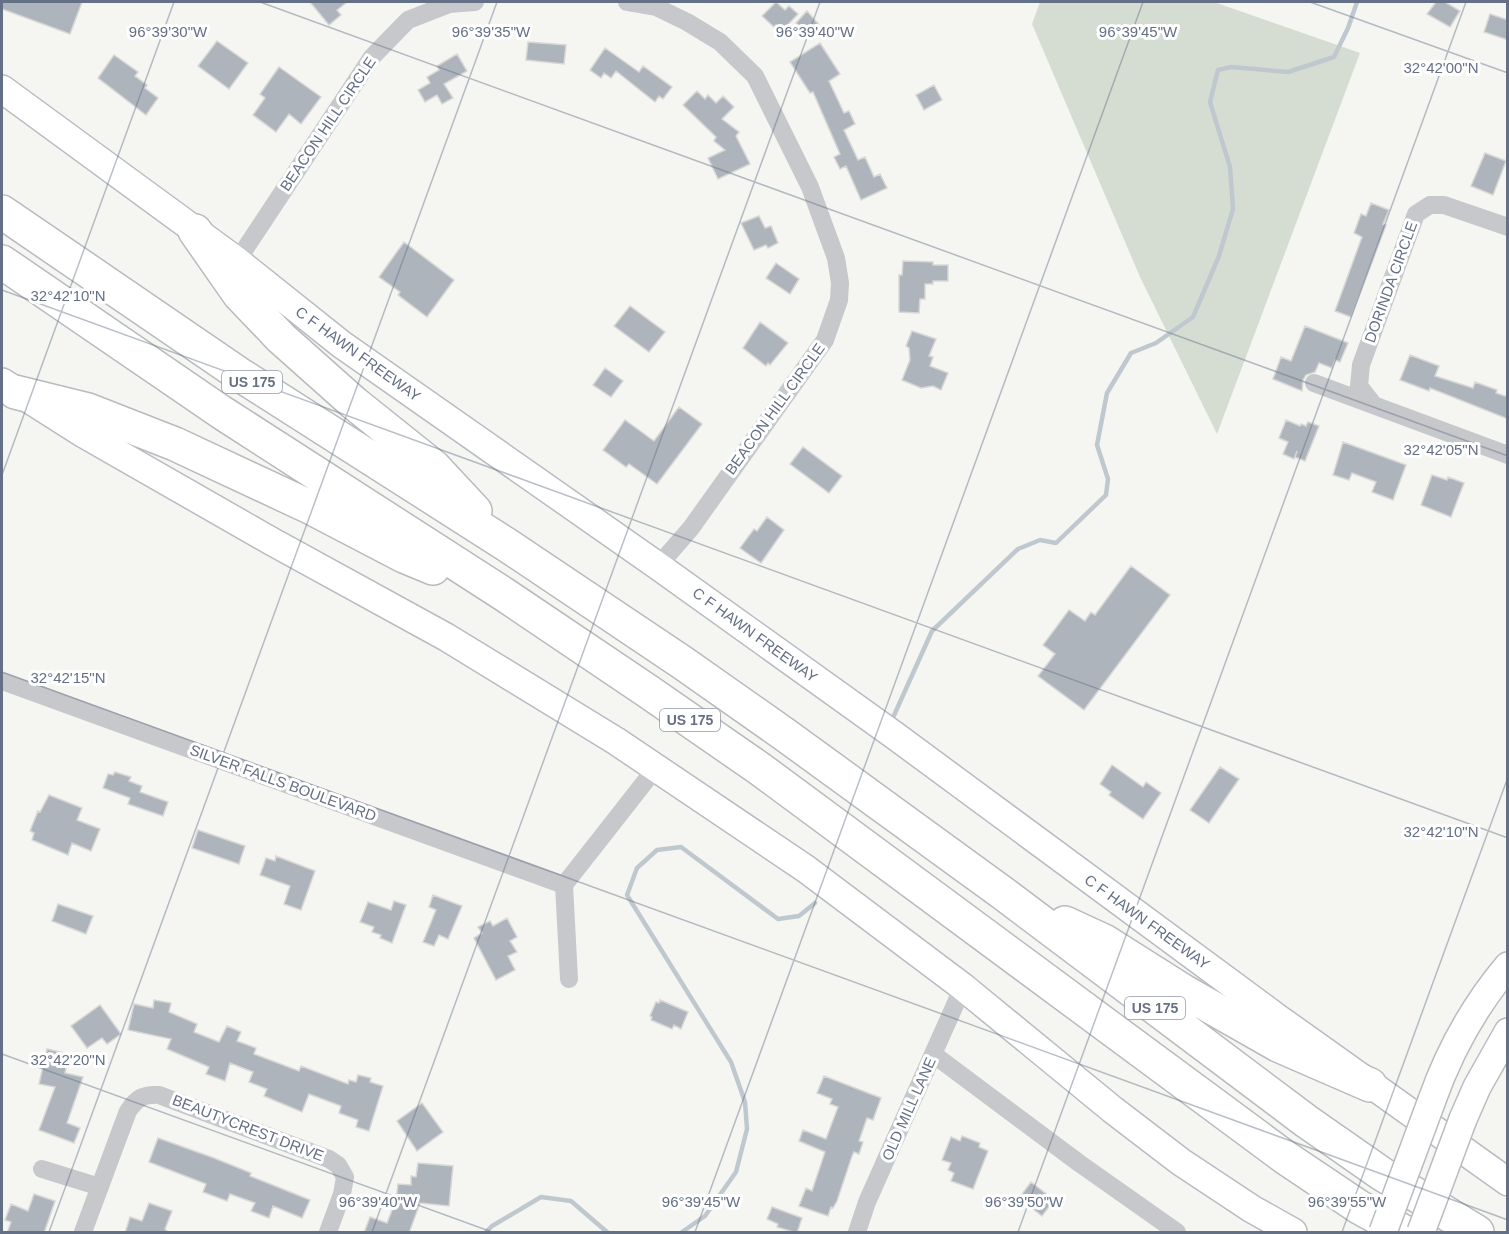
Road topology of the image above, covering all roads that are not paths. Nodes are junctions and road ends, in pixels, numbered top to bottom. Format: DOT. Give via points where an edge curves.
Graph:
graph roads {
  1 [pos="475,2"];
  2 [pos="627,2"];
  3 [pos="2,89"];
  4 [pos="2,212"];
  5 [pos="1508,227"];
  6 [pos="195,231"];
  7 [pos="237,261"];
  8 [pos="2,262"];
  9 [pos="1314,383"];
  10 [pos="8,387"];
  11 [pos="1374,405"];
  12 [pos="1508,455"];
  13 [pos="507,545"];
  14 [pos="658,566"];
  15 [pos="505,596"];
  16 [pos="2,681"];
  17 [pos="655,769"];
  18 [pos="564,885"];
  19 [pos="1004,894"];
  20 [pos="1508,966"];
  21 [pos="569,979"];
  22 [pos="963,987"];
  23 [pos="1508,1032"];
  24 [pos="933,1054"];
  25 [pos="1370,1085"];
  26 [pos="42,1169"];
  27 [pos="1508,1182"];
  28 [pos="100,1187"];
  29 [pos="83,1233"];
  30 [pos="328,1233"];
  31 [pos="857,1233"];
  32 [pos="1177,1233"];
  33 [pos="1293,1233"];
  34 [pos="1383,1233"];
  35 [pos="1404,1233"];
  36 [pos="1421,1233"];
  37 [pos="1477,1233"];
  1 -- 7 [label="street, BEACON HILL CIRCLE" via="449,4 408,20 372,57"];
  2 -- 14 [label="street, BEACON HILL CIRCLE" via="656,7 687,22 720,42 755,76 810,187 837,258 840,283 839,300 825,340 691,528"];
  3 -- 6 [label="main road, C F HAWN FREEWAY"];
  4 -- 13 [label="highway, US 175" via="242,376"];
  5 -- 11 [label="street, DORINDA CIRCLE" via="1444,205 1430,205 1416,214 1361,365 1359,386"];
  6 -- 7 [label="main road, C F HAWN FREEWAY"];
  6 -- 13 [label="highway" via="239,294 280,338 434,467"];
  7 -- 14 [label="main road, C F HAWN FREEWAY" via="341,344"];
  8 -- 15 [label="highway, US 175" via="221,412"];
  9 -- 11 [label="street"];
  10 -- 15 [label="highway" via="88,410 175,444 312,507 404,556"];
  10 -- 17 [label="main road" via="271,542 446,638 616,741"];
  11 -- 12 [label="street"];
  13 -- 19 [label="highway, US 175" via="683,663"];
  14 -- 25 [label="main road, C F HAWN FREEWAY"];
  15 -- 35 [label="highway, US 175" via="760,769 1286,1158"];
  16 -- 18 [label="street, SILVER FALLS BOULEVARD"];
  17 -- 18 [label="street"];
  17 -- 22 [label="main road" via="806,869"];
  18 -- 21 [label="street"];
  19 -- 25 [label="highway" via="1104,941 1278,1045"];
  19 -- 37 [label="highway, US 175" via="1306,1121"];
  20 -- 34 [label="main road, bridge" via="1455,1045 1442,1072"];
  22 -- 24 [label="street, OLD MILL LANE"];
  22 -- 33 [label="main road" via="1181,1162"];
  23 -- 36 [label="main road, bridge" via="1463,1119"];
  24 -- 31 [label="street, OLD MILL LANE"];
  24 -- 32 [label="street"];
  25 -- 27 [label="main road, C F HAWN FREEWAY"];
  26 -- 28 [label="street"];
  28 -- 29 [label="street"];
  28 -- 30 [label="street, BEAUTYCREST DRIVE" via="128,1111 136,1099 147,1094 159,1095 338,1165 345,1177"];
}
